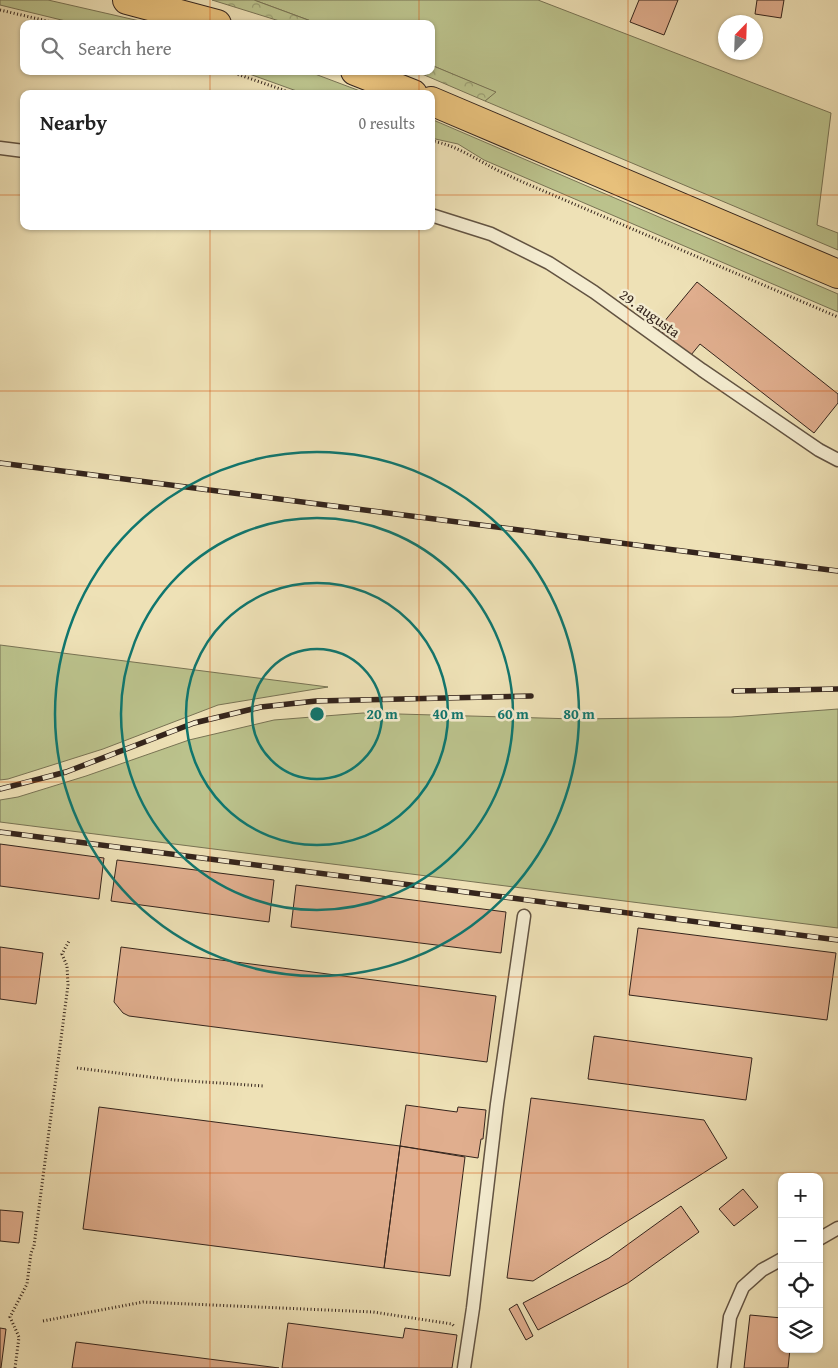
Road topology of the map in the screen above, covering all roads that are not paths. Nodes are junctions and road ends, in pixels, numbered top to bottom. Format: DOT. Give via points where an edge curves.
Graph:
graph roads {
  1 [pos="127,0"];
  2 [pos="202,20"];
  3 [pos="365,75"];
  4 [pos="403,90"];
  5 [pos="435,103"];
  6 [pos="0,148"];
  7 [pos="20,151"];
  8 [pos="435,216"];
  9 [pos="838,274"];
  10 [pos="838,460"];
  11 [pos="524,916"];
  12 [pos="838,1228"];
  13 [pos="823,1237"];
  14 [pos="778,1261"];
  15 [pos="464,1368"];
  16 [pos="724,1368"];
  1 -- 2 [label="main road"];
  3 -- 4 [label="main road"];
  5 -- 9 [label="main road"];
  6 -- 7 [label="lane"];
  8 -- 10 [label="lane, 29. augusta" via="491,234 549,263"];
  11 -- 15 [label="lane"];
  12 -- 13 [label="lane"];
  14 -- 16 [label="lane" via="743,1287 730,1317"];
}
